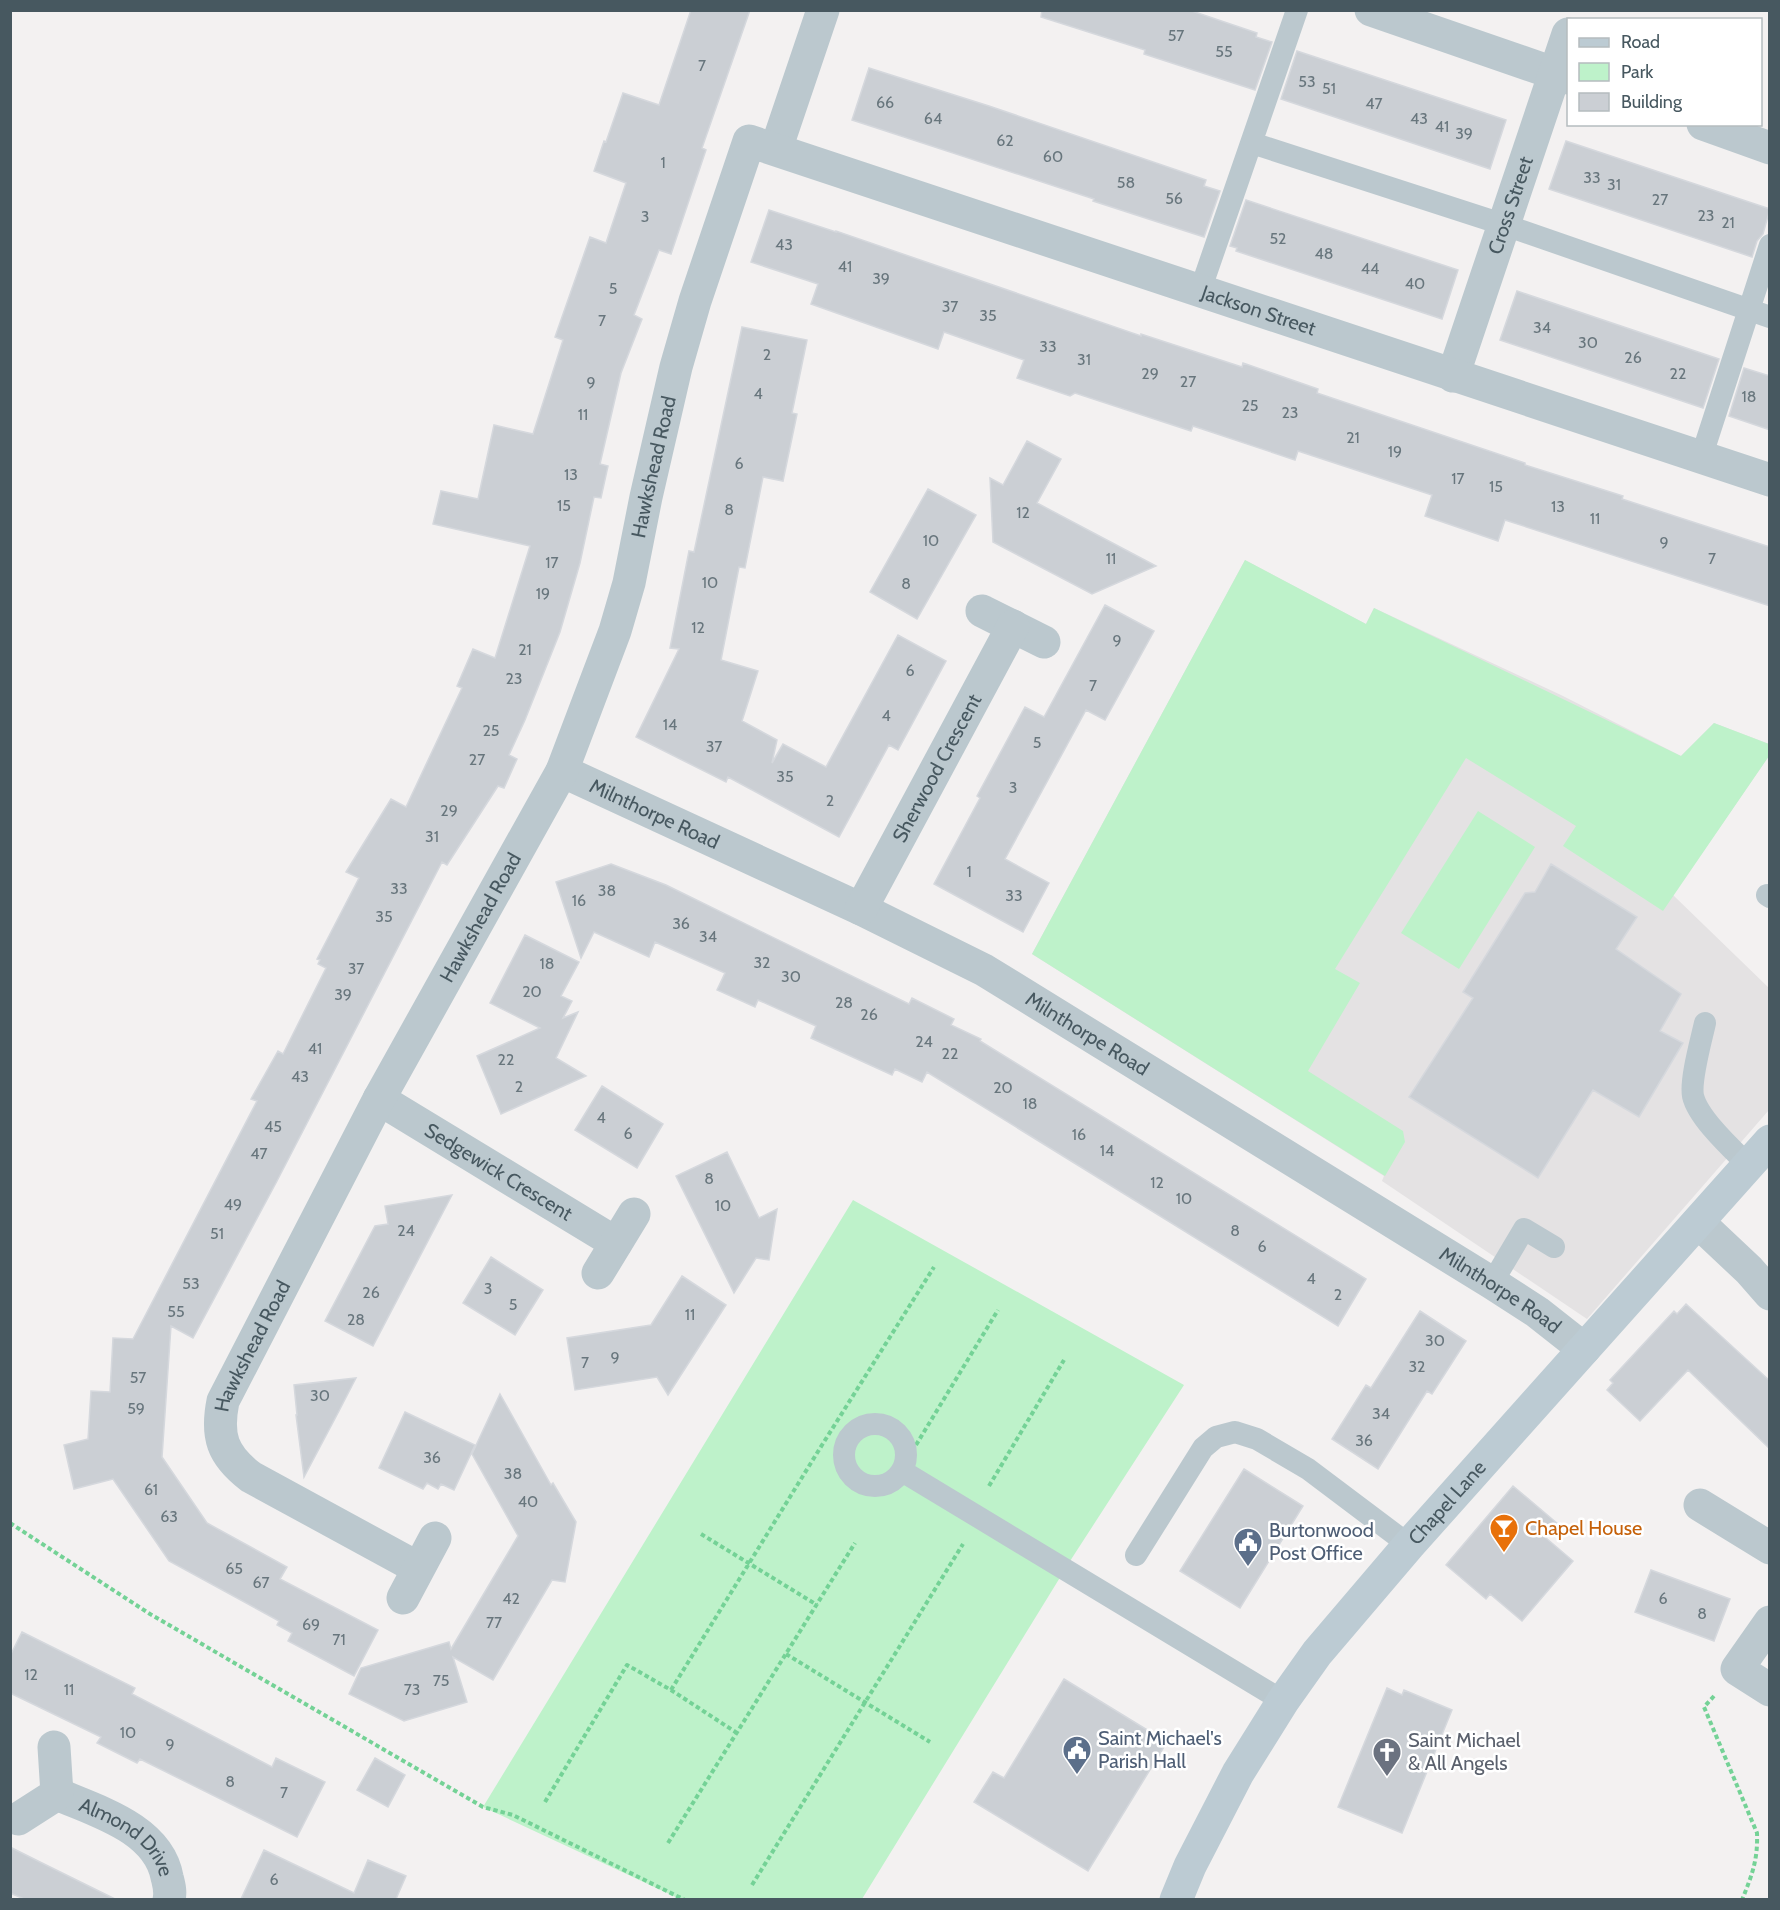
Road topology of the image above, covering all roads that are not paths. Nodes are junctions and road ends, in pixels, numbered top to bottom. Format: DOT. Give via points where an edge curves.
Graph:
graph roads {
  1 [pos="823,10"];
  2 [pos="1297,10"];
  3 [pos="1371,10"];
  4 [pos="1567,46"];
  5 [pos="1562,76"];
  6 [pos="1709,126"];
  7 [pos="1252,143"];
  8 [pos="762,145"];
  9 [pos="1770,148"];
  10 [pos="1505,225"];
  11 [pos="1770,245"];
  12 [pos="1200,291"];
  13 [pos="1759,313"];
  14 [pos="1453,376"];
  15 [pos="1701,458"];
  16 [pos="1770,480"];
  17 [pos="982,611"];
  18 [pos="1013,626"];
  19 [pos="1044,642"];
  20 [pos="562,771"];
  21 [pos="861,909"];
  22 [pos="1705,1023"];
  23 [pos="380,1100"];
  24 [pos="1759,1153"];
  25 [pos="634,1214"];
  26 [pos="1698,1222"];
  27 [pos="616,1243"];
  28 [pos="1554,1247"];
  29 [pos="598,1274"];
  30 [pos="1492,1283"];
  31 [pos="1770,1294"];
  32 [pos="1584,1349"];
  33 [pos="904,1467"];
  34 [pos="1700,1505"];
  35 [pos="435,1538"];
  36 [pos="1409,1545"];
  37 [pos="1770,1548"];
  38 [pos="1136,1555"];
  39 [pos="418,1568"];
  40 [pos="403,1598"];
  41 [pos="1770,1622"];
  42 [pos="1770,1690"];
  43 [pos="1283,1701"];
  44 [pos="54,1747"];
  45 [pos="57,1794"];
  46 [pos="18,1819"];
  47 [pos="169,1899"];
  48 [pos="1176,1899"];
  1 -- 8 [label="street, Hawkshead Road"];
  2 -- 7 [label="lane"];
  3 -- 5 [label="street"];
  4 -- 5 [label="street, Cross Street"];
  5 -- 10 [label="street, Cross Street"];
  6 -- 9 [label="street"];
  7 -- 10 [label="lane"];
  7 -- 12 [label="lane"];
  8 -- 12 [label="street, Jackson Street"];
  8 -- 20 [label="street, Hawkshead Road" via="695,301 676,367 629,583"];
  10 -- 13 [label="lane"];
  10 -- 14 [label="street, Cross Street"];
  11 -- 13 [label="lane"];
  12 -- 14 [label="street, Jackson Street"];
  13 -- 15 [label="lane"];
  14 -- 15 [label="street, Jackson Street"];
  15 -- 16 [label="street, Jackson Street"];
  17 -- 18 [label="street"];
  18 -- 19 [label="street"];
  18 -- 21 [label="street, Sherwood Crescent"];
  20 -- 21 [label="street, Milnthorpe Road"];
  20 -- 23 [label="street, Hawkshead Road"];
  21 -- 30 [label="street, Milnthorpe Road" via="1000,980"];
  22 -- 24 [label="lane" via="1694,1078 1693,1095 1699,1111"];
  23 -- 27 [label="street, Sedgewick Crescent"];
  23 -- 39 [label="street, Hawkshead Road" via="229,1386 219,1431 232,1459 251,1477"];
  24 -- 26 [label="street, Chapel Lane"];
  25 -- 27 [label="street"];
  26 -- 31 [label="street"];
  26 -- 32 [label="street, Chapel Lane"];
  27 -- 29 [label="street"];
  28 -- 30 [label="lane" via="1524,1229"];
  30 -- 32 [label="street, Milnthorpe Road"];
  32 -- 36 [label="street, Chapel Lane"];
  33 -- 43 [label="lane" via="976,1516"];
  34 -- 37 [label="street"];
  35 -- 39 [label="street"];
  36 -- 38 [label="lane" via="1308,1469 1257,1439 1235,1432 1216,1437 1203,1448"];
  36 -- 43 [label="street, Chapel Lane" via="1324,1645"];
  39 -- 40 [label="street"];
  41 -- 42 [label="street" via="1737,1669"];
  43 -- 48 [label="street, Chapel Lane" via="1238,1773"];
  44 -- 45 [label="street, Almond Drive"];
  45 -- 46 [label="street, Almond Drive"];
  45 -- 47 [label="street, Almond Drive" via="143,1836 158,1852 166,1870"];
}
